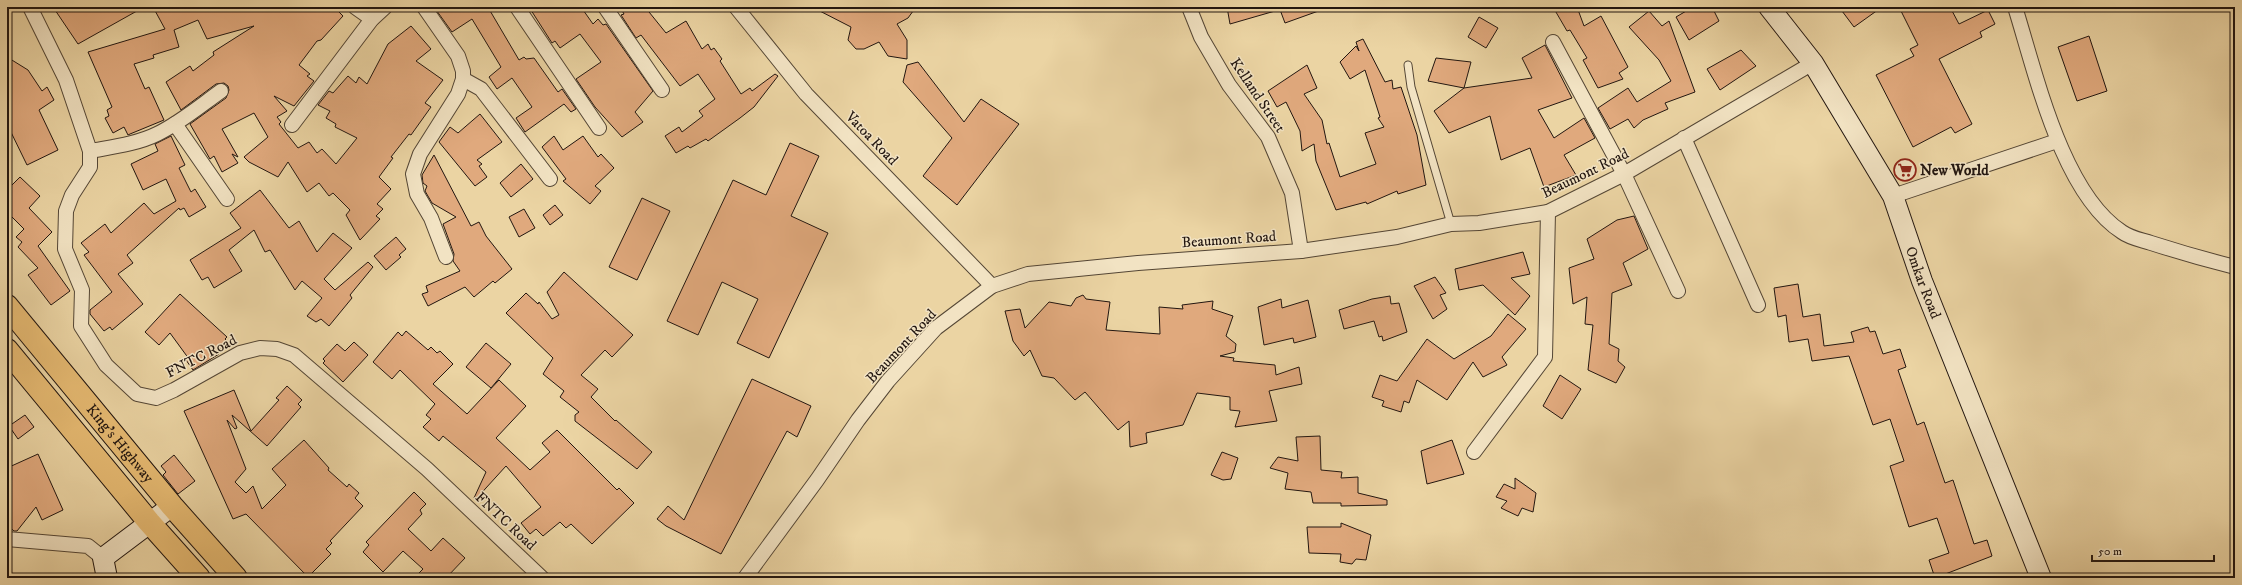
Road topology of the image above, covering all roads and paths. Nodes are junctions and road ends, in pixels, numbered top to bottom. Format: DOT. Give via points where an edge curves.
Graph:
graph roads {
  1 [pos="30,7"];
  2 [pos="355,7"];
  3 [pos="385,7"];
  4 [pos="424,7"];
  5 [pos="517,7"];
  6 [pos="605,7"];
  7 [pos="736,7"];
  8 [pos="1189,7"];
  9 [pos="1769,7"];
  10 [pos="2015,7"];
  11 [pos="372,19"];
  12 [pos="1553,42"];
  13 [pos="1813,63"];
  14 [pos="1408,65"];
  15 [pos="463,79"];
  16 [pos="662,90"];
  17 [pos="221,91"];
  18 [pos="175,124"];
  19 [pos="292,125"];
  20 [pos="599,128"];
  21 [pos="1684,138"];
  22 [pos="2057,141"];
  23 [pos="90,150"];
  24 [pos="1624,174"];
  25 [pos="550,179"];
  26 [pos="1893,196"];
  27 [pos="227,199"];
  28 [pos="1548,212"];
  29 [pos="1452,224"];
  30 [pos="1301,251"];
  31 [pos="446,258"];
  32 [pos="2235,267"];
  33 [pos="992,286"];
  34 [pos="1678,291"];
  35 [pos="1758,305"];
  36 [pos="7,306"];
  37 [pos="7,350"];
  38 [pos="1474,452"];
  39 [pos="172,506"];
  40 [pos="149,522"];
  41 [pos="7,539"];
  42 [pos="103,558"];
  43 [pos="107,578"];
  44 [pos="200,578"];
  45 [pos="236,578"];
  46 [pos="542,578"];
  47 [pos="746,578"];
  48 [pos="2040,578"];
  1 -- 23 [label="street" via="66,80"];
  2 -- 11 [label="street"];
  3 -- 11 [label="street"];
  4 -- 15 [label="street" via="462,64"];
  5 -- 20 [label="street"];
  6 -- 16 [label="street"];
  7 -- 33 [label="street, Vatoa Road" via="806,94"];
  8 -- 30 [label="street, Kelland Street" via="1201,36 1229,85 1268,137 1292,193"];
  9 -- 13 [label="street, Omkar Road"];
  10 -- 22 [label="street"];
  11 -- 19 [label="street"];
  12 -- 24 [label="street"];
  13 -- 21 [label="street, Beaumont Road"];
  13 -- 26 [label="street, Omkar Road"];
  14 -- 29 [label="lane" via="1411,86"];
  15 -- 25 [label="street" via="481,89"];
  15 -- 31 [label="street" via="451,107 420,154 413,174 417,194 431,218"];
  17 -- 18 [label="street"];
  18 -- 23 [label="street" via="155,135"];
  18 -- 27 [label="street"];
  21 -- 24 [label="street, Beaumont Road"];
  21 -- 35 [label="street"];
  22 -- 26 [label="street"];
  22 -- 32 [label="street" via="2086,195 2101,216 2124,234 2183,254"];
  23 -- 46 [label="street, FNTC Road" via="90,167 72,195 66,211 65,249 82,290 81,326 106,365 126,385 137,394 156,398 240,353 260,348 277,349 294,355 427,470"];
  24 -- 28 [label="street, Beaumont Road"];
  24 -- 34 [label="street"];
  26 -- 48 [label="street, Omkar Road" via="1922,280"];
  28 -- 29 [label="street, Beaumont Road" via="1479,223"];
  28 -- 38 [label="street" via="1546,357"];
  29 -- 30 [label="street, Beaumont Road" via="1396,237"];
  30 -- 33 [label="street, Beaumont Road" via="1028,274"];
  33 -- 47 [label="street, Beaumont Road" via="936,328 888,381"];
  36 -- 39 [label="highway, King's Highway"];
  37 -- 40 [label="highway, King's Highway"];
  39 -- 40 [label="street"];
  39 -- 45 [label="highway, King's Highway"];
  40 -- 42 [label="street"];
  40 -- 44 [label="highway, King's Highway"];
  41 -- 42 [label="street" via="88,546"];
  42 -- 43 [label="street"];
}
